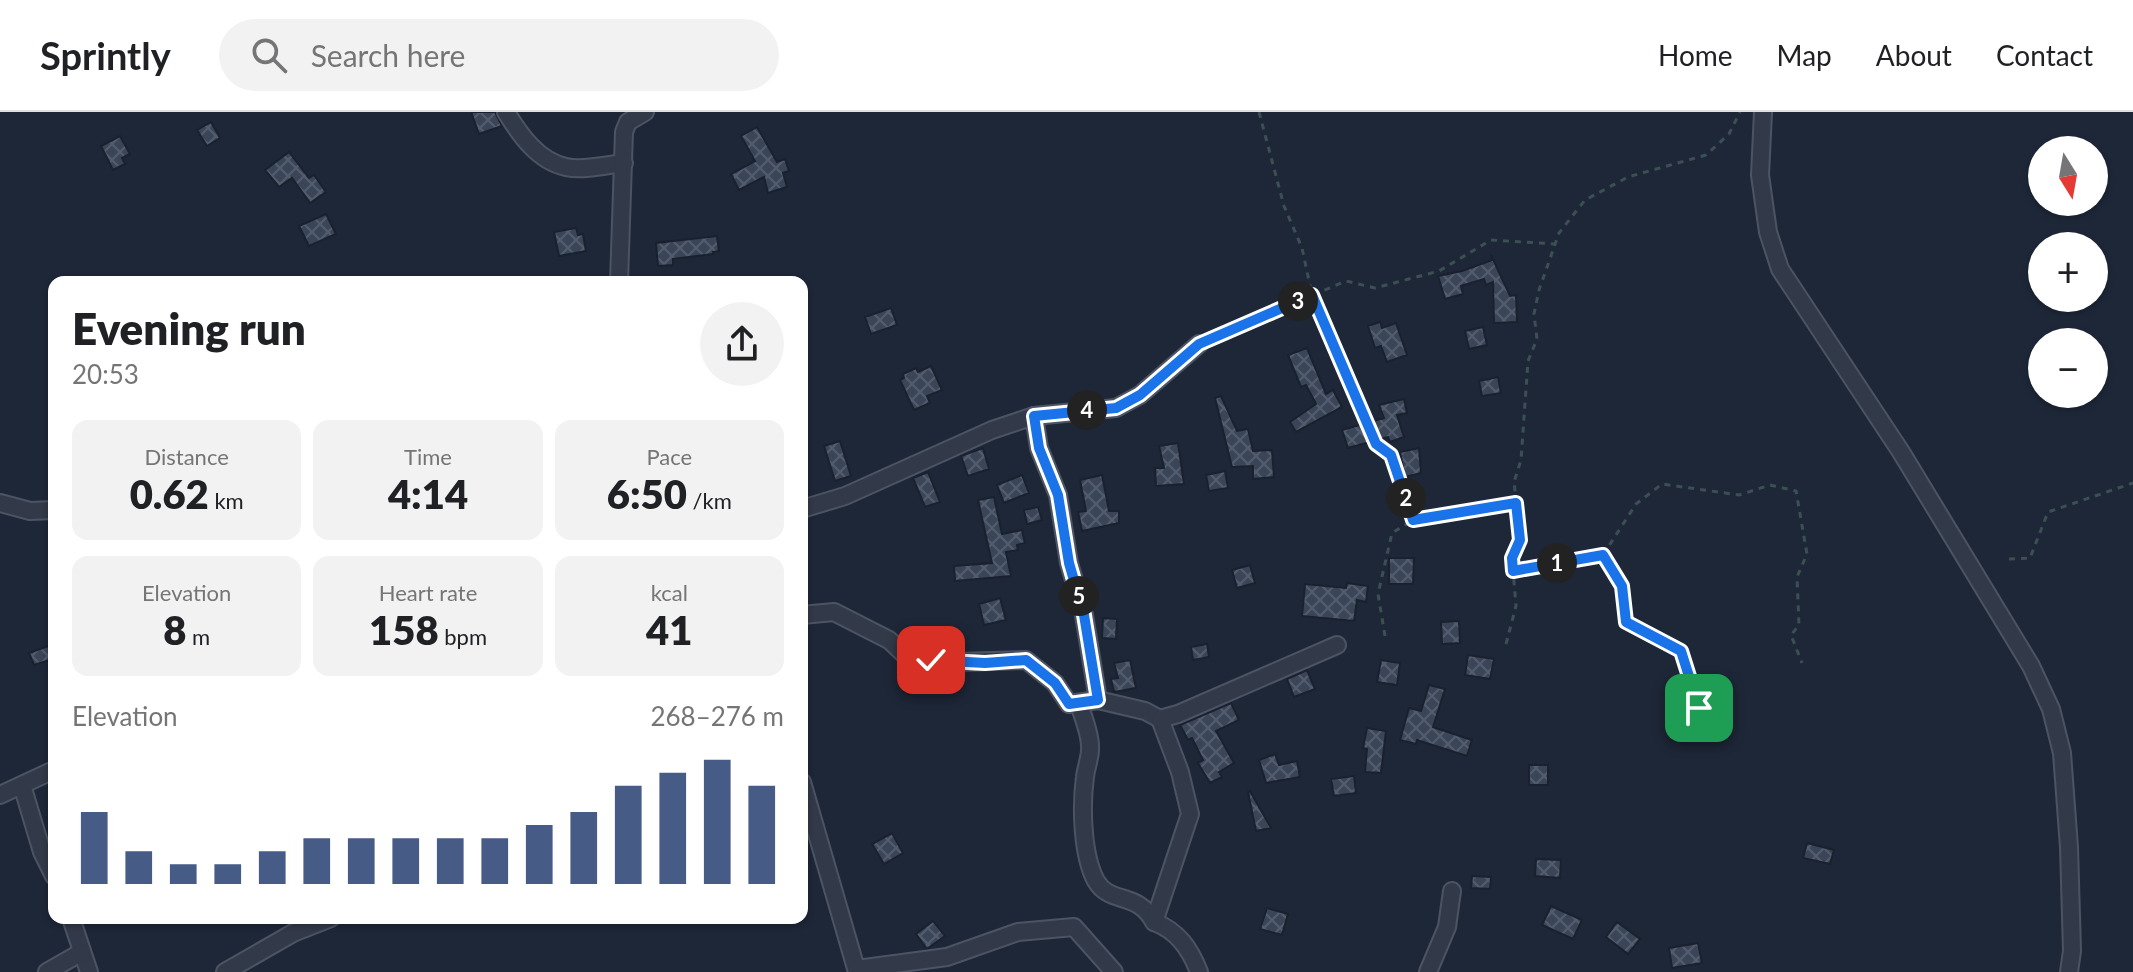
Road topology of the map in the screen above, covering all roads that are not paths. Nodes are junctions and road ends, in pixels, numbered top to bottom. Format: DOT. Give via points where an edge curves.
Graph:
graph roads {
  1 [pos="506,112"];
  2 [pos="645,112"];
  3 [pos="1763,112"];
  4 [pos="624,163"];
  5 [pos="619,276"];
  6 [pos="1199,344"];
  7 [pos="1034,416"];
  8 [pos="0,503"];
  9 [pos="808,507"];
  10 [pos="48,510"];
  11 [pos="808,614"];
  12 [pos="1337,645"];
  13 [pos="1098,700"];
  14 [pos="1079,704"];
  15 [pos="1160,719"];
  16 [pos="48,773"];
  17 [pos="22,785"];
  18 [pos="0,795"];
  19 [pos="808,824"];
  20 [pos="48,864"];
  21 [pos="1452,891"];
  22 [pos="1154,922"];
  23 [pos="73,924"];
  24 [pos="316,924"];
  25 [pos="82,952"];
  26 [pos="857,971"];
  27 [pos="47,972"];
  28 [pos="89,972"];
  29 [pos="225,972"];
  30 [pos="1114,972"];
  31 [pos="1199,972"];
  32 [pos="1428,972"];
  33 [pos="2069,972"];
  1 -- 4 [label="street" via="528,143 567,168"];
  2 -- 4 [label="street" via="628,122"];
  3 -- 33 [label="street" via="1760,175 1768,232 1780,269 1901,452 2031,666 2051,709 2062,753 2069,847"];
  4 -- 5 [label="street"];
  6 -- 7 [label="street" via="1140,395 1116,408"];
  7 -- 9 [label="street"];
  7 -- 13 [label="street" via="1039,448 1058,495"];
  8 -- 10 [label="street"];
  11 -- 14 [label="street" via="834,612 889,640 906,656 958,662 1026,660 1055,683 1069,704"];
  12 -- 15 [label="street"];
  13 -- 14 [label="street"];
  13 -- 15 [label="street"];
  14 -- 22 [label="street" via="1091,747 1081,804 1085,844 1097,883 1115,897 1147,908"];
  15 -- 22 [label="street" via="1190,814"];
  16 -- 17 [label="street"];
  17 -- 18 [label="street"];
  17 -- 20 [label="street"];
  19 -- 26 [label="street"];
  21 -- 32 [label="street" via="1447,927"];
  22 -- 31 [label="street" via="1191,950"];
  23 -- 25 [label="street"];
  24 -- 29 [label="street"];
  25 -- 27 [label="street"];
  25 -- 28 [label="street"];
  26 -- 30 [label="street" via="947,957 1018,932 1074,927"];
}
